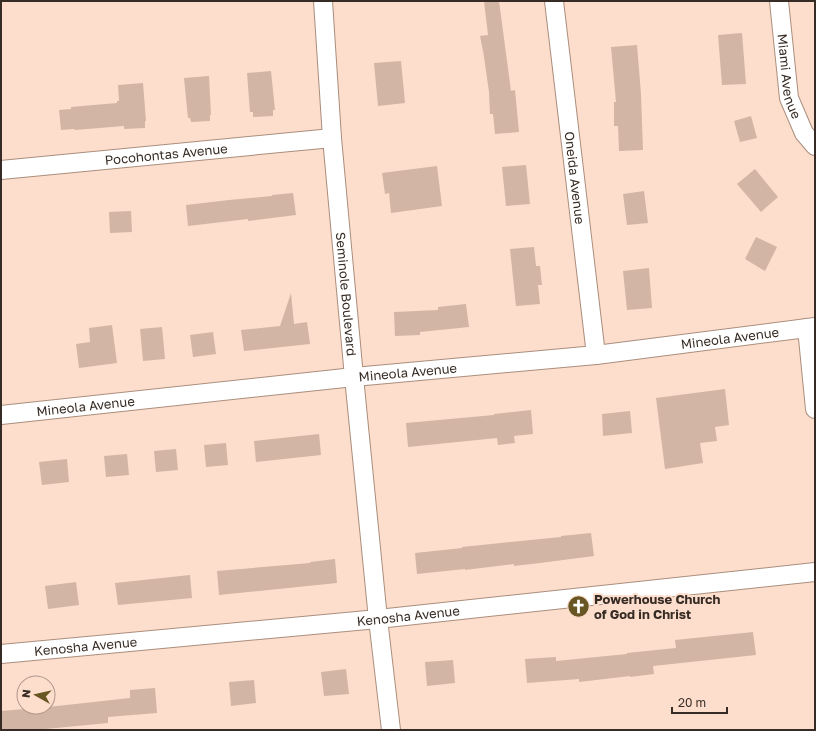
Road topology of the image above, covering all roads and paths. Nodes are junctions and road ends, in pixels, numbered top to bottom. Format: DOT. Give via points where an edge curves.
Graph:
graph roads {
  1 [pos="323,1"];
  2 [pos="554,1"];
  3 [pos="779,1"];
  4 [pos="332,138"];
  5 [pos="815,146"];
  6 [pos="1,170"];
  7 [pos="811,328"];
  8 [pos="596,356"];
  9 [pos="354,377"];
  10 [pos="815,409"];
  11 [pos="1,415"];
  12 [pos="815,572"];
  13 [pos="378,619"];
  14 [pos="1,654"];
  15 [pos="391,730"];
  1 -- 4 [label="street, Seminole Boulevard"];
  2 -- 8 [label="street, Oneida Avenue"];
  3 -- 5 [label="street, Miami Avenue" via="789,98 804,133"];
  4 -- 6 [label="street, Pocohontas Avenue"];
  4 -- 9 [label="street, Seminole Boulevard"];
  7 -- 8 [label="street, Mineola Avenue"];
  7 -- 10 [label="street"];
  8 -- 9 [label="street, Mineola Avenue"];
  9 -- 11 [label="street, Mineola Avenue"];
  9 -- 13 [label="street, Seminole Boulevard"];
  12 -- 13 [label="street, Kenosha Avenue"];
  13 -- 14 [label="street, Kenosha Avenue"];
  13 -- 15 [label="street, Seminole Boulevard"];
}
